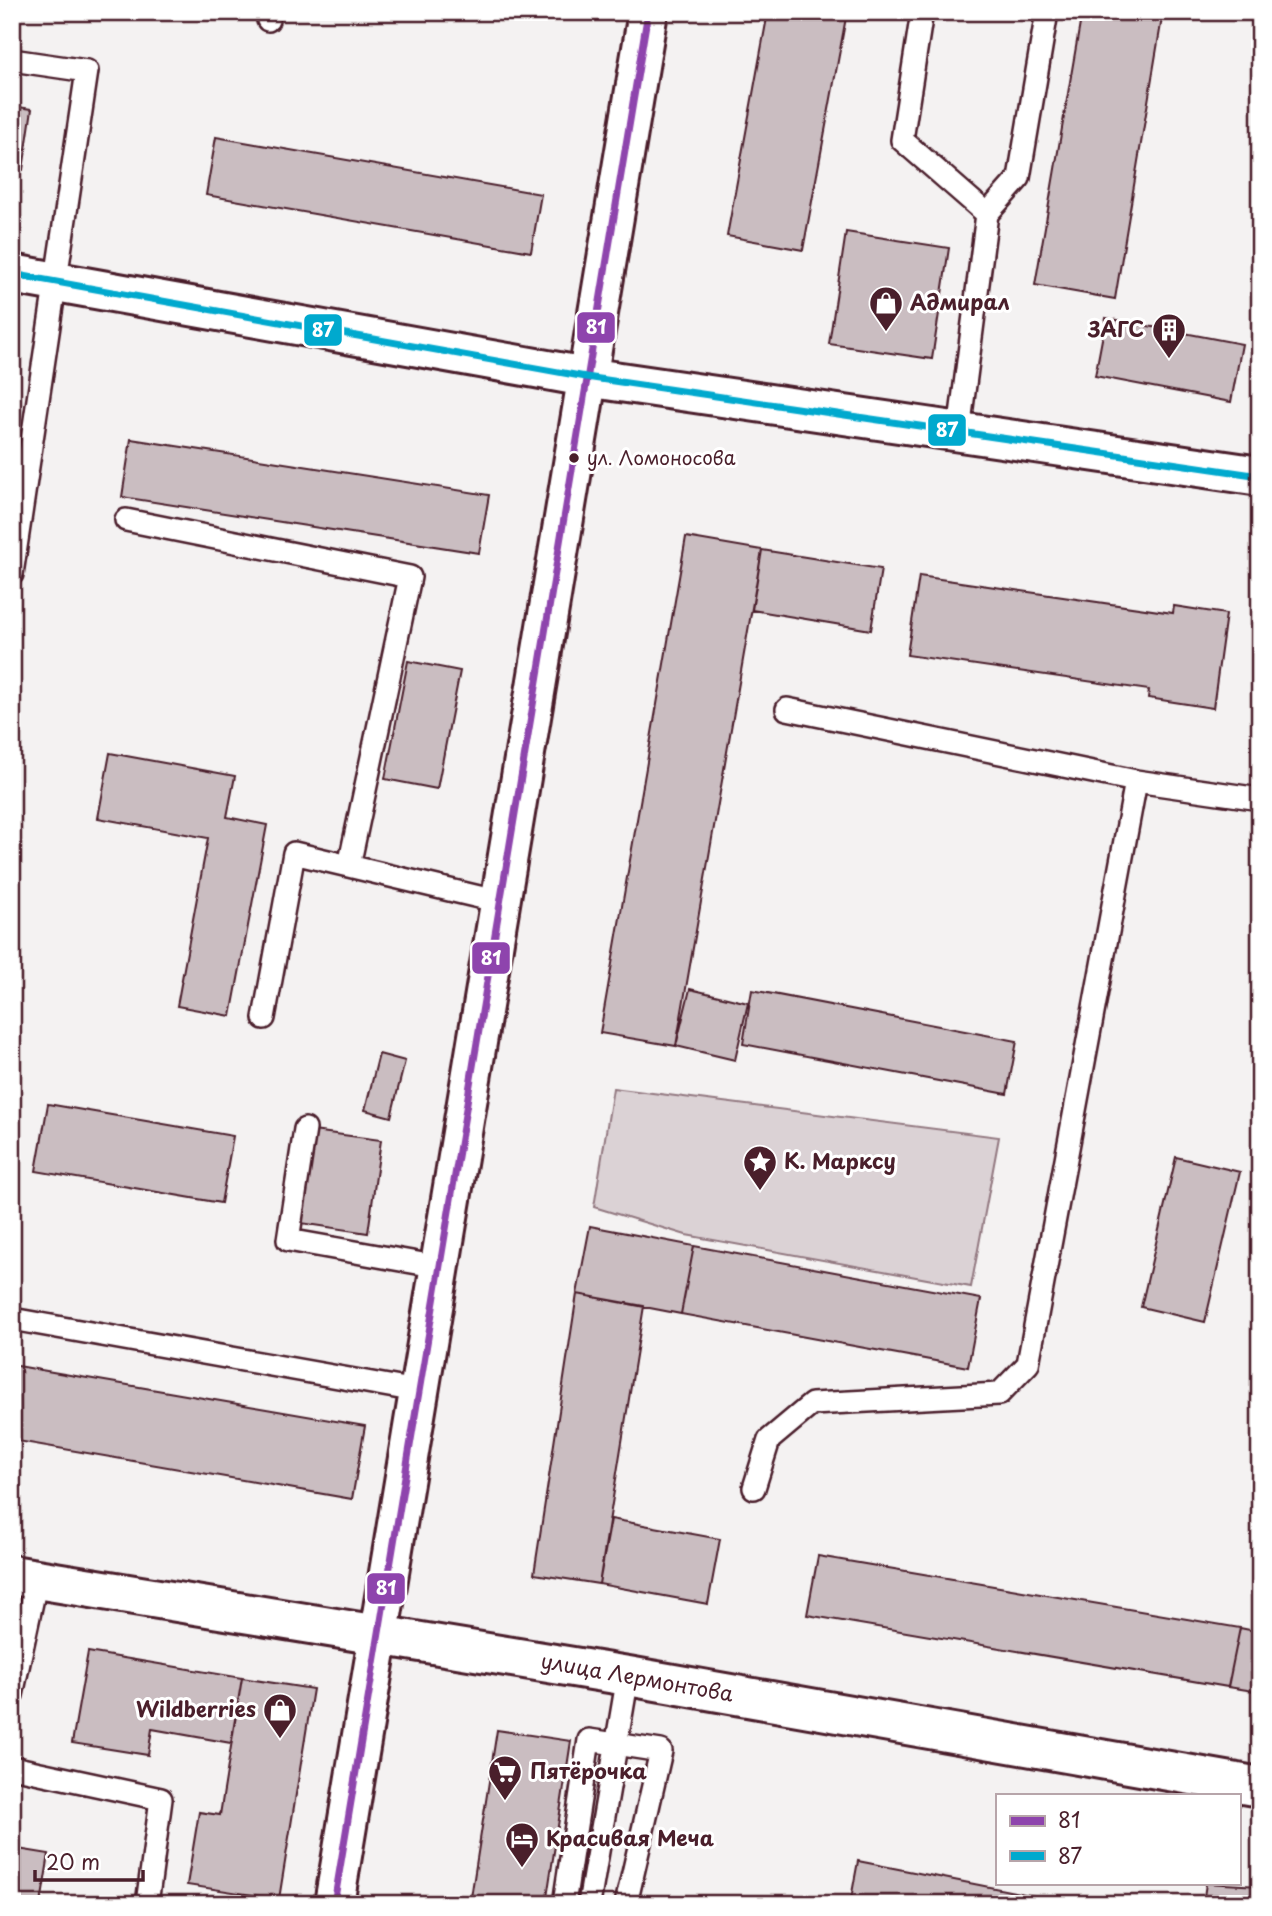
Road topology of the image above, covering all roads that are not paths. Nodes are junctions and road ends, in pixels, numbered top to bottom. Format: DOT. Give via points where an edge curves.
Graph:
graph roads {
  1 [pos="648,12"];
  2 [pos="922,12"];
  3 [pos="1047,12"];
  4 [pos="12,60"];
  5 [pos="987,214"];
  6 [pos="12,274"];
  7 [pos="56,282"];
  8 [pos="586,377"];
  9 [pos="959,431"];
  10 [pos="1260,476"];
  11 [pos="17,514"];
  12 [pos="126,520"];
  13 [pos="12,574"];
  14 [pos="787,709"];
  15 [pos="1136,781"];
  16 [pos="1260,799"];
  17 [pos="349,866"];
  18 [pos="500,902"];
  19 [pos="264,1018"];
  20 [pos="305,1129"];
  21 [pos="440,1267"];
  22 [pos="12,1319"];
  23 [pos="418,1391"];
  24 [pos="754,1488"];
  25 [pos="25,1577"];
  26 [pos="379,1635"];
  27 [pos="628,1676"];
  28 [pos="12,1695"];
  29 [pos="616,1744"];
  30 [pos="12,1767"];
  31 [pos="1260,1787"];
  32 [pos="147,1904"];
  33 [pos="334,1904"];
  34 [pos="564,1904"];
  35 [pos="589,1904"];
  36 [pos="626,1904"];
  1 -- 8 [label="street"];
  2 -- 5 [label="lane" via="902,140"];
  3 -- 5 [label="lane" via="1019,178"];
  4 -- 7 [label="lane" via="87,71"];
  5 -- 9 [label="lane"];
  6 -- 7 [label="street"];
  7 -- 8 [label="street"];
  7 -- 11 [label="lane"];
  8 -- 9 [label="street"];
  8 -- 18 [label="street"];
  9 -- 10 [label="street"];
  11 -- 13 [label="lane"];
  12 -- 17 [label="lane" via="410,577"];
  14 -- 15 [label="lane"];
  15 -- 16 [label="lane"];
  15 -- 24 [label="lane" via="1028,1364 999,1394 811,1404 769,1440"];
  17 -- 18 [label="lane"];
  17 -- 19 [label="lane" via="295,853"];
  18 -- 21 [label="street"];
  20 -- 21 [label="lane" via="288,1240"];
  21 -- 23 [label="street"];
  22 -- 23 [label="lane"];
  23 -- 26 [label="street"];
  25 -- 26 [label="street, улица Лермонтова"];
  25 -- 28 [label="lane"];
  26 -- 27 [label="street, улица Лермонтова"];
  26 -- 33 [label="street"];
  27 -- 29 [label="lane"];
  27 -- 31 [label="street, улица Лермонтова"];
  29 -- 34 [label="lane" via="589,1740"];
  29 -- 35 [label="lane"];
  29 -- 36 [label="lane" via="661,1751"];
  30 -- 32 [label="lane" via="161,1799"];
}
